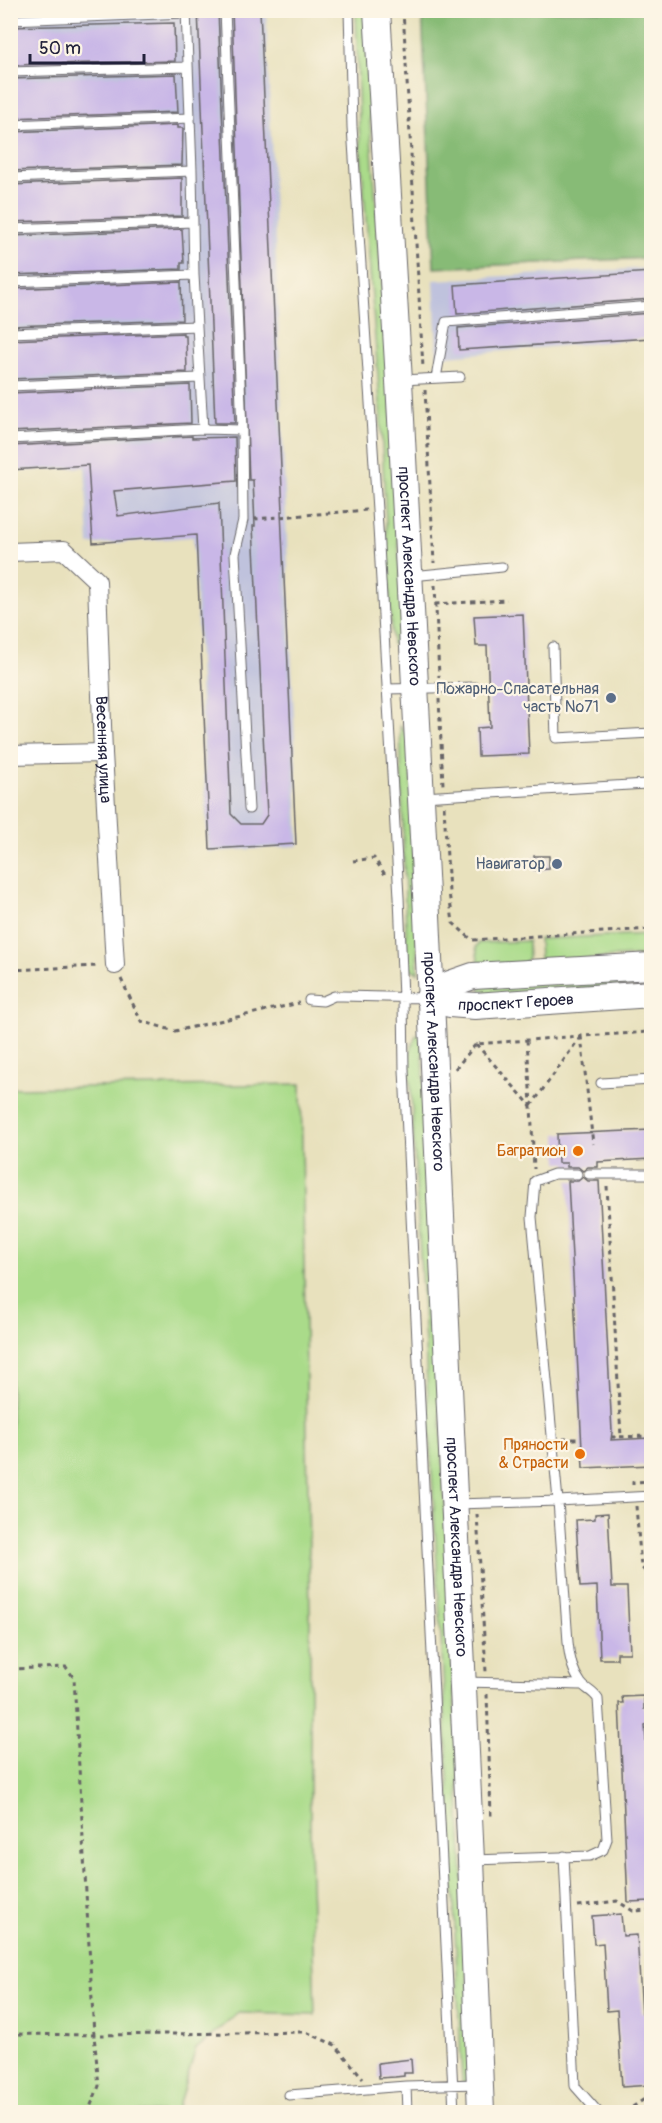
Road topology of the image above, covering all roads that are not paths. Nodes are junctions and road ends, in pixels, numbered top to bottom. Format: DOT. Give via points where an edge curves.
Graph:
graph roads {
  1 [pos="225,10"];
  2 [pos="349,10"];
  3 [pos="377,10"];
  4 [pos="186,12"];
  5 [pos="10,20"];
  6 [pos="188,67"];
  7 [pos="10,72"];
  8 [pos="190,118"];
  9 [pos="10,125"];
  10 [pos="192,171"];
  11 [pos="10,177"];
  12 [pos="193,222"];
  13 [pos="10,229"];
  14 [pos="194,275"];
  15 [pos="10,282"];
  16 [pos="651,306"];
  17 [pos="197,326"];
  18 [pos="10,333"];
  19 [pos="460,377"];
  20 [pos="199,378"];
  21 [pos="436,378"];
  22 [pos="412,380"];
  23 [pos="10,386"];
  24 [pos="203,429"];
  25 [pos="243,430"];
  26 [pos="10,439"];
  27 [pos="10,552"];
  28 [pos="502,567"];
  29 [pos="408,576"];
  30 [pos="553,647"];
  31 [pos="476,687"];
  32 [pos="427,688"];
  33 [pos="387,690"];
  34 [pos="651,733"];
  35 [pos="103,753"];
  36 [pos="10,755"];
  37 [pos="651,777"];
  38 [pos="431,797"];
  39 [pos="249,809"];
  40 [pos="115,965"];
  41 [pos="651,966"];
  42 [pos="651,994"];
  43 [pos="403,998"];
  44 [pos="429,998"];
  45 [pos="309,1000"];
  46 [pos="651,1080"];
  47 [pos="602,1083"];
  48 [pos="577,1174"];
  49 [pos="589,1174"];
  50 [pos="651,1174"];
  51 [pos="651,1496"];
  52 [pos="558,1501"];
  53 [pos="453,1504"];
  54 [pos="462,1682"];
  55 [pos="582,1685"];
  56 [pos="564,1856"];
  57 [pos="471,1860"];
  58 [pos="453,2084"];
  59 [pos="479,2084"];
  60 [pos="406,2086"];
  61 [pos="289,2095"];
  62 [pos="407,2112"];
  63 [pos="454,2112"];
  64 [pos="481,2112"];
  65 [pos="598,2112"];
  1 -- 25 [label="lane"];
  2 -- 33 [label="lane" via="352,127"];
  3 -- 22 [label="main road, проспект Александра Невского"];
  4 -- 5 [label="lane"];
  4 -- 6 [label="lane"];
  6 -- 7 [label="lane"];
  6 -- 8 [label="lane"];
  8 -- 9 [label="lane"];
  8 -- 10 [label="lane"];
  10 -- 11 [label="lane"];
  10 -- 12 [label="lane"];
  12 -- 13 [label="lane"];
  12 -- 14 [label="lane"];
  14 -- 15 [label="lane"];
  14 -- 17 [label="lane"];
  16 -- 21 [label="lane" via="446,322"];
  17 -- 18 [label="lane"];
  17 -- 20 [label="lane"];
  19 -- 21 [label="lane"];
  20 -- 23 [label="lane"];
  20 -- 24 [label="lane"];
  21 -- 22 [label="lane"];
  22 -- 29 [label="main road, проспект Александра Невского"];
  24 -- 25 [label="lane"];
  24 -- 26 [label="lane"];
  25 -- 39 [label="lane" via="243,520 235,554"];
  27 -- 35 [label="street, Весенняя улица" via="64,550 97,581"];
  28 -- 29 [label="lane"];
  29 -- 32 [label="main road, проспект Александра Невского"];
  30 -- 34 [label="lane" via="556,738"];
  31 -- 32 [label="lane"];
  32 -- 33 [label="lane"];
  32 -- 38 [label="main road, проспект Александра Невского"];
  33 -- 43 [label="lane"];
  35 -- 36 [label="street"];
  35 -- 40 [label="street, Весенняя улица"];
  37 -- 38 [label="lane" via="647,784"];
  38 -- 44 [label="main road, проспект Александра Невского"];
  41 -- 44 [label="main road, проспект Героев" via="473,976 450,984"];
  42 -- 44 [label="main road, проспект Героев" via="475,1006"];
  43 -- 44 [label="lane"];
  43 -- 45 [label="lane" via="334,996 323,1001"];
  43 -- 58 [label="lane"];
  44 -- 53 [label="main road, проспект Александра Невского"];
  46 -- 47 [label="lane"];
  48 -- 52 [label="lane" via="554,1174 535,1181 532,1217"];
  49 -- 50 [label="lane"];
  51 -- 52 [label="lane"];
  52 -- 53 [label="lane"];
  52 -- 55 [label="lane" via="570,1660"];
  53 -- 54 [label="main road, проспект Александра Невского"];
  54 -- 55 [label="lane"];
  54 -- 57 [label="main road, проспект Александра Невского"];
  55 -- 56 [label="lane" via="598,1699 607,1839 603,1850 590,1856"];
  56 -- 57 [label="lane"];
  56 -- 65 [label="lane" via="575,2086"];
  57 -- 59 [label="main road, проспект Александра Невского"];
  58 -- 59 [label="lane"];
  58 -- 60 [label="lane"];
  58 -- 63 [label="lane"];
  59 -- 64 [label="main road, проспект Александра Невского"];
  60 -- 61 [label="lane"];
  60 -- 62 [label="lane"];
}
